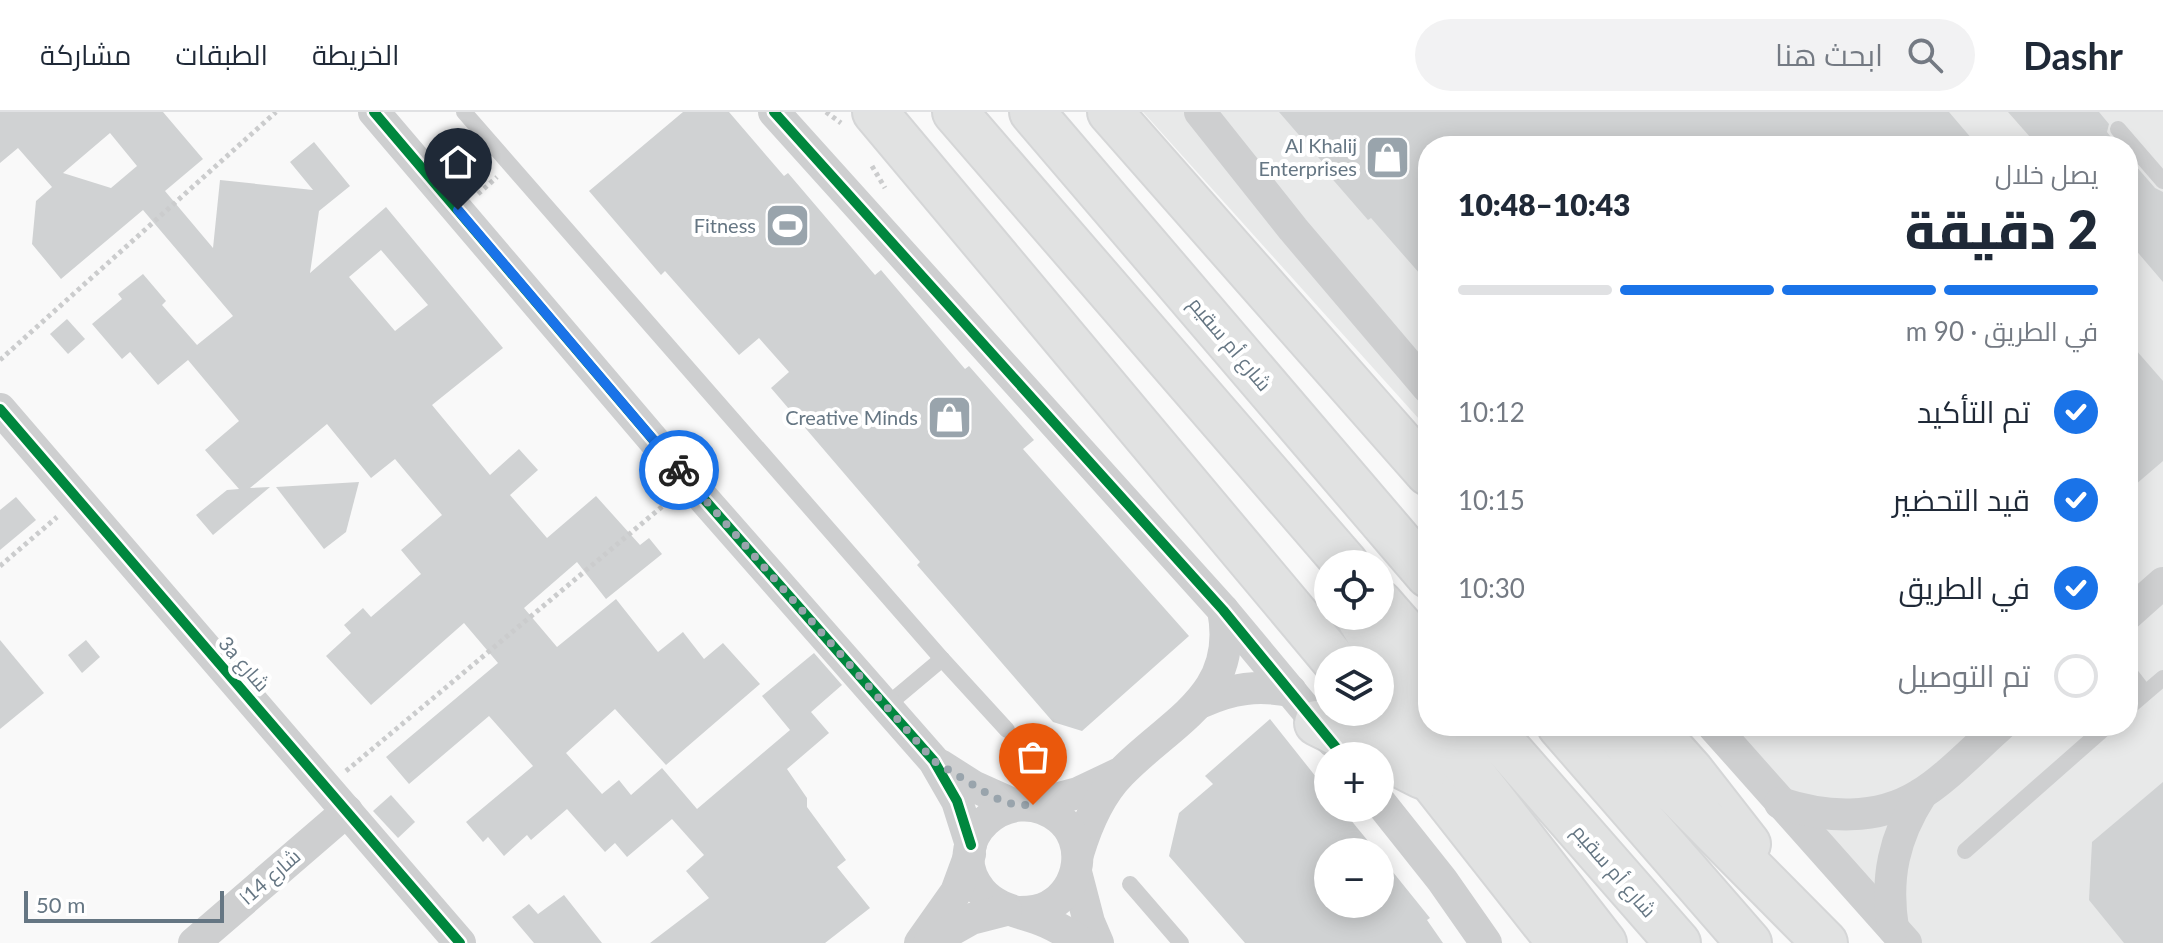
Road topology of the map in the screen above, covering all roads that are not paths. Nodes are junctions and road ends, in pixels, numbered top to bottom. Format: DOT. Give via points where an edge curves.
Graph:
graph roads {
  1 [pos="374,112"];
  2 [pos="464,112"];
  3 [pos="774,112"];
  4 [pos="955,112"];
  5 [pos="1032,112"];
  6 [pos="1110,112"];
  7 [pos="1200,112"];
  8 [pos="854,114"];
  9 [pos="2118,129"];
  10 [pos="2124,136"];
  11 [pos="2138,152"];
  12 [pos="2163,181"];
  13 [pos="1418,376"];
  14 [pos="0,409"];
  15 [pos="1418,462"];
  16 [pos="1359,496"];
  17 [pos="1418,536"];
  18 [pos="1330,550"];
  19 [pos="1418,564"];
  20 [pos="2163,583"];
  21 [pos="2138,605"];
  22 [pos="1223,610"];
  23 [pos="1394,619"];
  24 [pos="1366,630"];
  25 [pos="1322,646"];
  26 [pos="1418,647"];
  27 [pos="942,659"];
  28 [pos="2163,678"];
  29 [pos="2138,684"];
  30 [pos="2145,693"];
  31 [pos="2138,699"];
  32 [pos="1202,702"];
  33 [pos="1418,704"];
  34 [pos="886,706"];
  35 [pos="1314,719"];
  36 [pos="1314,721"];
  37 [pos="1323,726"];
  38 [pos="1389,726"];
  39 [pos="1007,730"];
  40 [pos="1443,736"];
  41 [pos="1497,736"];
  42 [pos="1569,736"];
  43 [pos="1620,736"];
  44 [pos="1660,736"];
  45 [pos="1722,736"];
  46 [pos="1989,736"];
  47 [pos="2096,736"];
  48 [pos="934,761"];
  49 [pos="1121,772"];
  50 [pos="1434,782"];
  51 [pos="1921,795"];
  52 [pos="337,799"];
  53 [pos="1780,803"];
  54 [pos="1024,805"];
  55 [pos="1394,820"];
  56 [pos="970,850"];
  57 [pos="1965,851"];
  58 [pos="1077,863"];
  59 [pos="1130,884"];
  60 [pos="1013,911"];
  61 [pos="1899,935"];
  62 [pos="194,943"];
  63 [pos="460,943"];
  64 [pos="920,943"];
  65 [pos="929,943"];
  66 [pos="1083,943"];
  67 [pos="1098,943"];
  68 [pos="1181,943"];
  69 [pos="1486,943"];
  70 [pos="1560,943"];
  71 [pos="1604,943"];
  72 [pos="1678,943"];
  73 [pos="1749,943"];
  74 [pos="1826,943"];
  1 -- 34 [label="street"];
  2 -- 27 [label="lane"];
  3 -- 22 [label="street"];
  4 -- 18 [label="main road"];
  5 -- 16 [label="main road, شارع أم سقيم"];
  6 -- 15 [label="main road"];
  7 -- 13 [label="street"];
  8 -- 25 [label="main road"];
  9 -- 10 [label="lane"];
  11 -- 12 [label="lane"];
  14 -- 52 [label="street, 3a شارع"];
  16 -- 17 [label="main road"];
  16 -- 19 [label="main road, شارع أم سقيم"];
  20 -- 21 [label="street"];
  22 -- 32 [label="street" via="1225,653"];
  22 -- 35 [label="street"];
  23 -- 26 [label="main road"];
  24 -- 33 [label="main road"];
  27 -- 34 [label="lane"];
  27 -- 39 [label="lane"];
  28 -- 30 [label="lane"];
  29 -- 30 [label="lane"];
  30 -- 31 [label="lane"];
  32 -- 36 [label="street" via="1245,688 1273,687"];
  32 -- 49 [label="street"];
  34 -- 48 [label="street"];
  37 -- 50 [label="main road"];
  38 -- 50 [label="main road"];
  40 -- 71 [label="main road"];
  41 -- 72 [label="main road, شارع أم سقيم"];
  42 -- 73 [label="main road"];
  43 -- 74 [label="main road"];
  44 -- 74 [label="main road"];
  45 -- 53 [label="street"];
  46 -- 51 [label="street"];
  47 -- 57 [label="lane"];
  48 -- 54 [label="street" via="973,786"];
  48 -- 56 [label="street" via="957,801"];
  49 -- 54 [label="street" via="1078,793"];
  49 -- 58 [label="street" via="1094,811"];
  50 -- 70 [label="main road"];
  51 -- 53 [label="street" via="1883,810 1841,815"];
  51 -- 61 [label="street" via="1892,858 1889,904"];
  52 -- 62 [label="street, شارع 14ا"];
  52 -- 63 [label="street, 3a شارع"];
  53 -- 61 [label="street"];
  54 -- 56 [label="street" via="987,819"];
  54 -- 58 [label="street" via="1050,811 1064,822 1073,837"];
  55 -- 69 [label="street"];
  56 -- 60 [label="street" via="971,872 979,888 991,901"];
  56 -- 64 [label="street" via="956,892"];
  58 -- 60 [label="street" via="1071,886 1049,906"];
  58 -- 67 [label="street" via="1085,910"];
  59 -- 68 [label="lane"];
  60 -- 65 [label="street" via="971,919"];
  60 -- 66 [label="street"];
}
